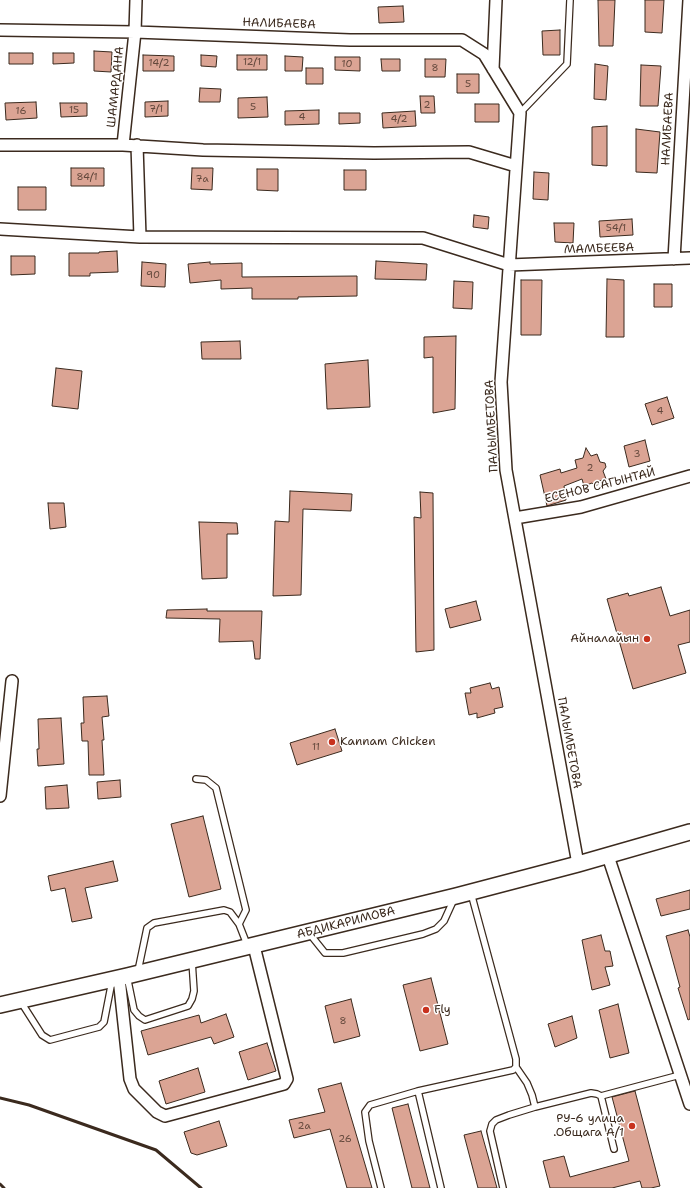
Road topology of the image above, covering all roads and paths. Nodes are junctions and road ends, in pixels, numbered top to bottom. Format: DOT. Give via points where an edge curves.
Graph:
graph roads {
  1 [pos="136,0"];
  2 [pos="496,0"];
  3 [pos="570,0"];
  4 [pos="689,0"];
  5 [pos="0,30"];
  6 [pos="135,32"];
  7 [pos="494,70"];
  8 [pos="520,113"];
  9 [pos="0,145"];
  10 [pos="123,145"];
  11 [pos="137,145"];
  12 [pos="516,166"];
  13 [pos="0,229"];
  14 [pos="140,237"];
  15 [pos="690,258"];
  16 [pos="674,259"];
  17 [pos="509,265"];
  18 [pos="690,476"];
  19 [pos="515,518"];
  20 [pos="12,681"];
  21 [pos="196,779"];
  22 [pos="0,796"];
  23 [pos="690,832"];
  24 [pos="608,856"];
  25 [pos="578,864"];
  26 [pos="471,893"];
  27 [pos="456,896"];
  28 [pos="239,924"];
  29 [pos="308,933"];
  30 [pos="251,946"];
  31 [pos="192,960"];
  32 [pos="124,977"];
  33 [pos="20,1000"];
  34 [pos="0,1005"];
  35 [pos="516,1068"];
  36 [pos="680,1075"];
  37 [pos="418,1091"];
  38 [pos="601,1096"];
  39 [pos="690,1104"];
  40 [pos="535,1107"];
  41 [pos="614,1149"];
  42 [pos="381,1188"];
  43 [pos="441,1188"];
  44 [pos="504,1188"];
  1 -- 6 [label="street, ШАМАРДАНА"];
  2 -- 7 [label="street"];
  3 -- 8 [label="lane" via="567,64"];
  4 -- 16 [label="street, НАЛИБАЕВА"];
  5 -- 6 [label="street, НАЛИБАЕВА"];
  6 -- 7 [label="street, НАЛИБАЕВА" via="350,40 462,40 484,54"];
  6 -- 10 [label="street, ШАМАРДАНА"];
  7 -- 8 [label="street, НАЛИБАЕВА"];
  8 -- 12 [label="street, ПАЛЫМБЕТОВА"];
  9 -- 10 [label="street"];
  10 -- 11 [label="street"];
  11 -- 12 [label="street" via="203,150 469,152"];
  11 -- 14 [label="street"];
  12 -- 17 [label="street, ПАЛЫМБЕТОВА"];
  13 -- 14 [label="street"];
  14 -- 17 [label="street" via="423,238"];
  15 -- 16 [label="street, МАМБЕЕВА"];
  16 -- 17 [label="street, МАМБЕЕВА"];
  17 -- 19 [label="street, ПАЛЫМБЕТОВА" via="501,382 506,470"];
  18 -- 19 [label="street, ЕСЕНОВ САГЫНТАЙ" via="581,506"];
  19 -- 25 [label="street, ПАЛЫМБЕТОВА"];
  20 -- 22 [label="street"];
  21 -- 28 [label="lane" via="206,780 216,788 246,910"];
  23 -- 24 [label="main road, АБДИКАРИМОВА"];
  24 -- 25 [label="main road, АБДИКАРИМОВА"];
  24 -- 36 [label="street"];
  25 -- 26 [label="main road, АБДИКАРИМОВА"];
  26 -- 27 [label="main road, АБДИКАРИМОВА"];
  26 -- 35 [label="lane" via="516,1059"];
  27 -- 29 [label="main road, АБДИКАРИМОВА"];
  27 -- 29 [label="lane" via="444,920 436,929 424,934 343,953 325,953"];
  28 -- 30 [label="lane"];
  28 -- 32 [label="lane" via="230,912 224,910 154,923 147,928"];
  29 -- 30 [label="main road, АБДИКАРИМОВА"];
  30 -- 31 [label="main road, АБДИКАРИМОВА"];
  30 -- 32 [label="street" via="287,1078 284,1084 165,1116 157,1112 134,1089 130,1079"];
  31 -- 32 [label="main road, АБДИКАРИМОВА"];
  31 -- 32 [label="lane" via="194,992 188,1006 145,1020 134,1010"];
  32 -- 33 [label="main road, АБДИКАРИМОВА"];
  32 -- 33 [label="lane" via="104,1022 99,1027 50,1040 42,1035"];
  33 -- 34 [label="main road, АБДИКАРИМОВА"];
  35 -- 37 [label="lane"];
  35 -- 40 [label="lane" via="527,1082"];
  36 -- 38 [label="lane"];
  36 -- 39 [label="street"];
  37 -- 42 [label="lane" via="370,1105 366,1112 369,1141"];
  37 -- 43 [label="lane"];
  38 -- 40 [label="lane" via="591,1093"];
  38 -- 41 [label="lane"];
  40 -- 44 [label="lane" via="496,1120 492,1124 490,1131"];
}
